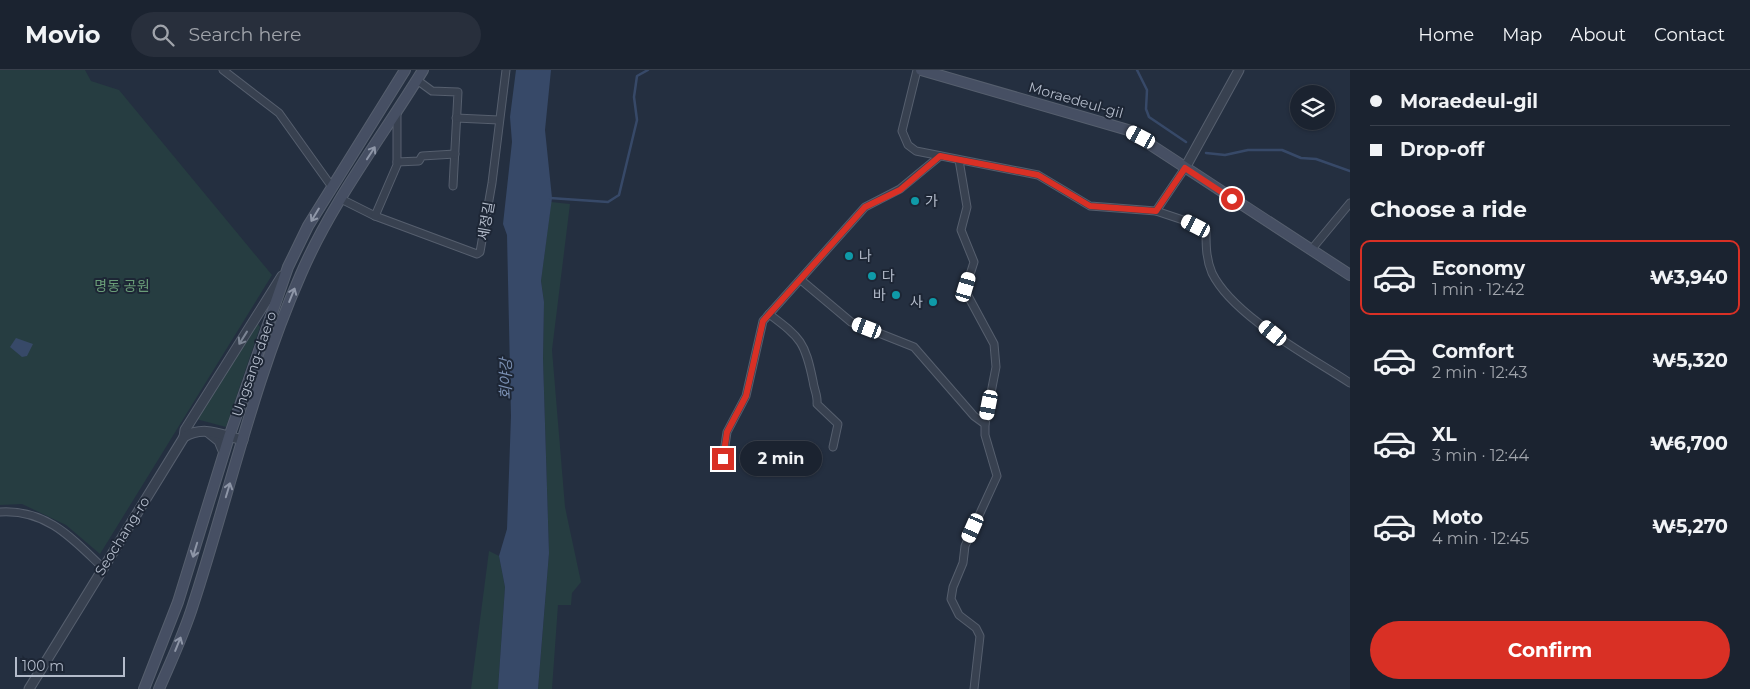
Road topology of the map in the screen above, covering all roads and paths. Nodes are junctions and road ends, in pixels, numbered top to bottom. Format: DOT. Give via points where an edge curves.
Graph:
graph roads {
  1 [pos="223,70"];
  2 [pos="405,70"];
  3 [pos="423,70"];
  4 [pos="506,70"];
  5 [pos="919,70"];
  6 [pos="1239,70"];
  7 [pos="417,80"];
  8 [pos="397,111"];
  9 [pos="456,118"];
  10 [pos="499,120"];
  11 [pos="455,154"];
  12 [pos="940,156"];
  13 [pos="959,160"];
  14 [pos="397,162"];
  15 [pos="1185,168"];
  16 [pos="453,186"];
  17 [pos="332,187"];
  18 [pos="341,199"];
  19 [pos="1350,203"];
  20 [pos="1156,211"];
  21 [pos="375,216"];
  22 [pos="1311,250"];
  23 [pos="288,267"];
  24 [pos="1350,276"];
  25 [pos="800,280"];
  26 [pos="769,314"];
  27 [pos="1350,383"];
  28 [pos="985,424"];
  29 [pos="204,430"];
  30 [pos="184,437"];
  31 [pos="229,437"];
  32 [pos="243,440"];
  33 [pos="833,447"];
  34 [pos="224,453"];
  35 [pos="723,459"];
  36 [pos="0,512"];
  37 [pos="102,567"];
  38 [pos="29,689"];
  39 [pos="144,689"];
  40 [pos="159,689"];
  41 [pos="974,689"];
  1 -- 17 [label="street" via="279,113"];
  2 -- 17 [label="main road, Ungsang-daero"];
  3 -- 7 [label="main road, Ungsang-daero"];
  4 -- 10 [label="street, 세정길"];
  5 -- 12 [label="street" via="903,120 903,138 916,151"];
  5 -- 15 [label="main road, Moraedeul-gil" via="1114,125 1148,142"];
  6 -- 15 [label="street"];
  7 -- 8 [label="main road, Ungsang-daero"];
  7 -- 9 [label="street" via="432,91 458,92"];
  8 -- 14 [label="street"];
  18 -- 8 [label="main road, Ungsang-daero, one-way"];
  9 -- 10 [label="street"];
  9 -- 11 [label="street"];
  10 -- 21 [label="street, 세정길" via="480,252 477,254"];
  11 -- 14 [label="street" via="422,156 419,161"];
  11 -- 16 [label="street"];
  12 -- 13 [label="street"];
  12 -- 25 [label="street" via="900,190 865,207"];
  13 -- 20 [label="street" via="1038,175 1090,206"];
  13 -- 28 [label="street" via="967,207 960,230 974,262 967,294 994,344 996,367"];
  14 -- 21 [label="street" via="394,177"];
  15 -- 20 [label="street"];
  15 -- 22 [label="main road, Moraedeul-gil"];
  17 -- 23 [label="main road, Ungsang-daero, one-way"];
  18 -- 21 [label="street, 세정길"];
  32 -- 18 [label="main road, Ungsang-daero, one-way" via="278,331 301,274"];
  19 -- 22 [label="street"];
  20 -- 27 [label="street" via="1206,231 1212,272 1235,303 1273,333"];
  22 -- 24 [label="main road, Moraedeul-gil"];
  23 -- 30 [label="street, Seochang-ro, one-way" via="185,430"];
  23 -- 31 [label="main road, Ungsang-daero"];
  25 -- 26 [label="street"];
  25 -- 28 [label="street" via="851,322 914,347 974,416"];
  26 -- 33 [label="street" via="796,335 807,352 818,395 817,404 838,424"];
  26 -- 35 [label="street" via="763,321 746,396 727,432"];
  28 -- 41 [label="street" via="997,476 966,546 952,599 959,615 976,628 980,636"];
  29 -- 30 [label="street" via="195,430"];
  29 -- 31 [label="street"];
  29 -- 34 [label="street" via="219,441"];
  30 -- 37 [label="street, Seochang-ro"];
  31 -- 32 [label="street"];
  31 -- 34 [label="main road, Ungsang-daero"];
  40 -- 32 [label="main road, Ungsang-daero, one-way" via="193,607"];
  34 -- 39 [label="main road, Ungsang-daero, one-way" via="178,602"];
  36 -- 37 [label="street" via="26,513 46,520 64,530"];
  37 -- 38 [label="street, Seochang-ro"];
}
